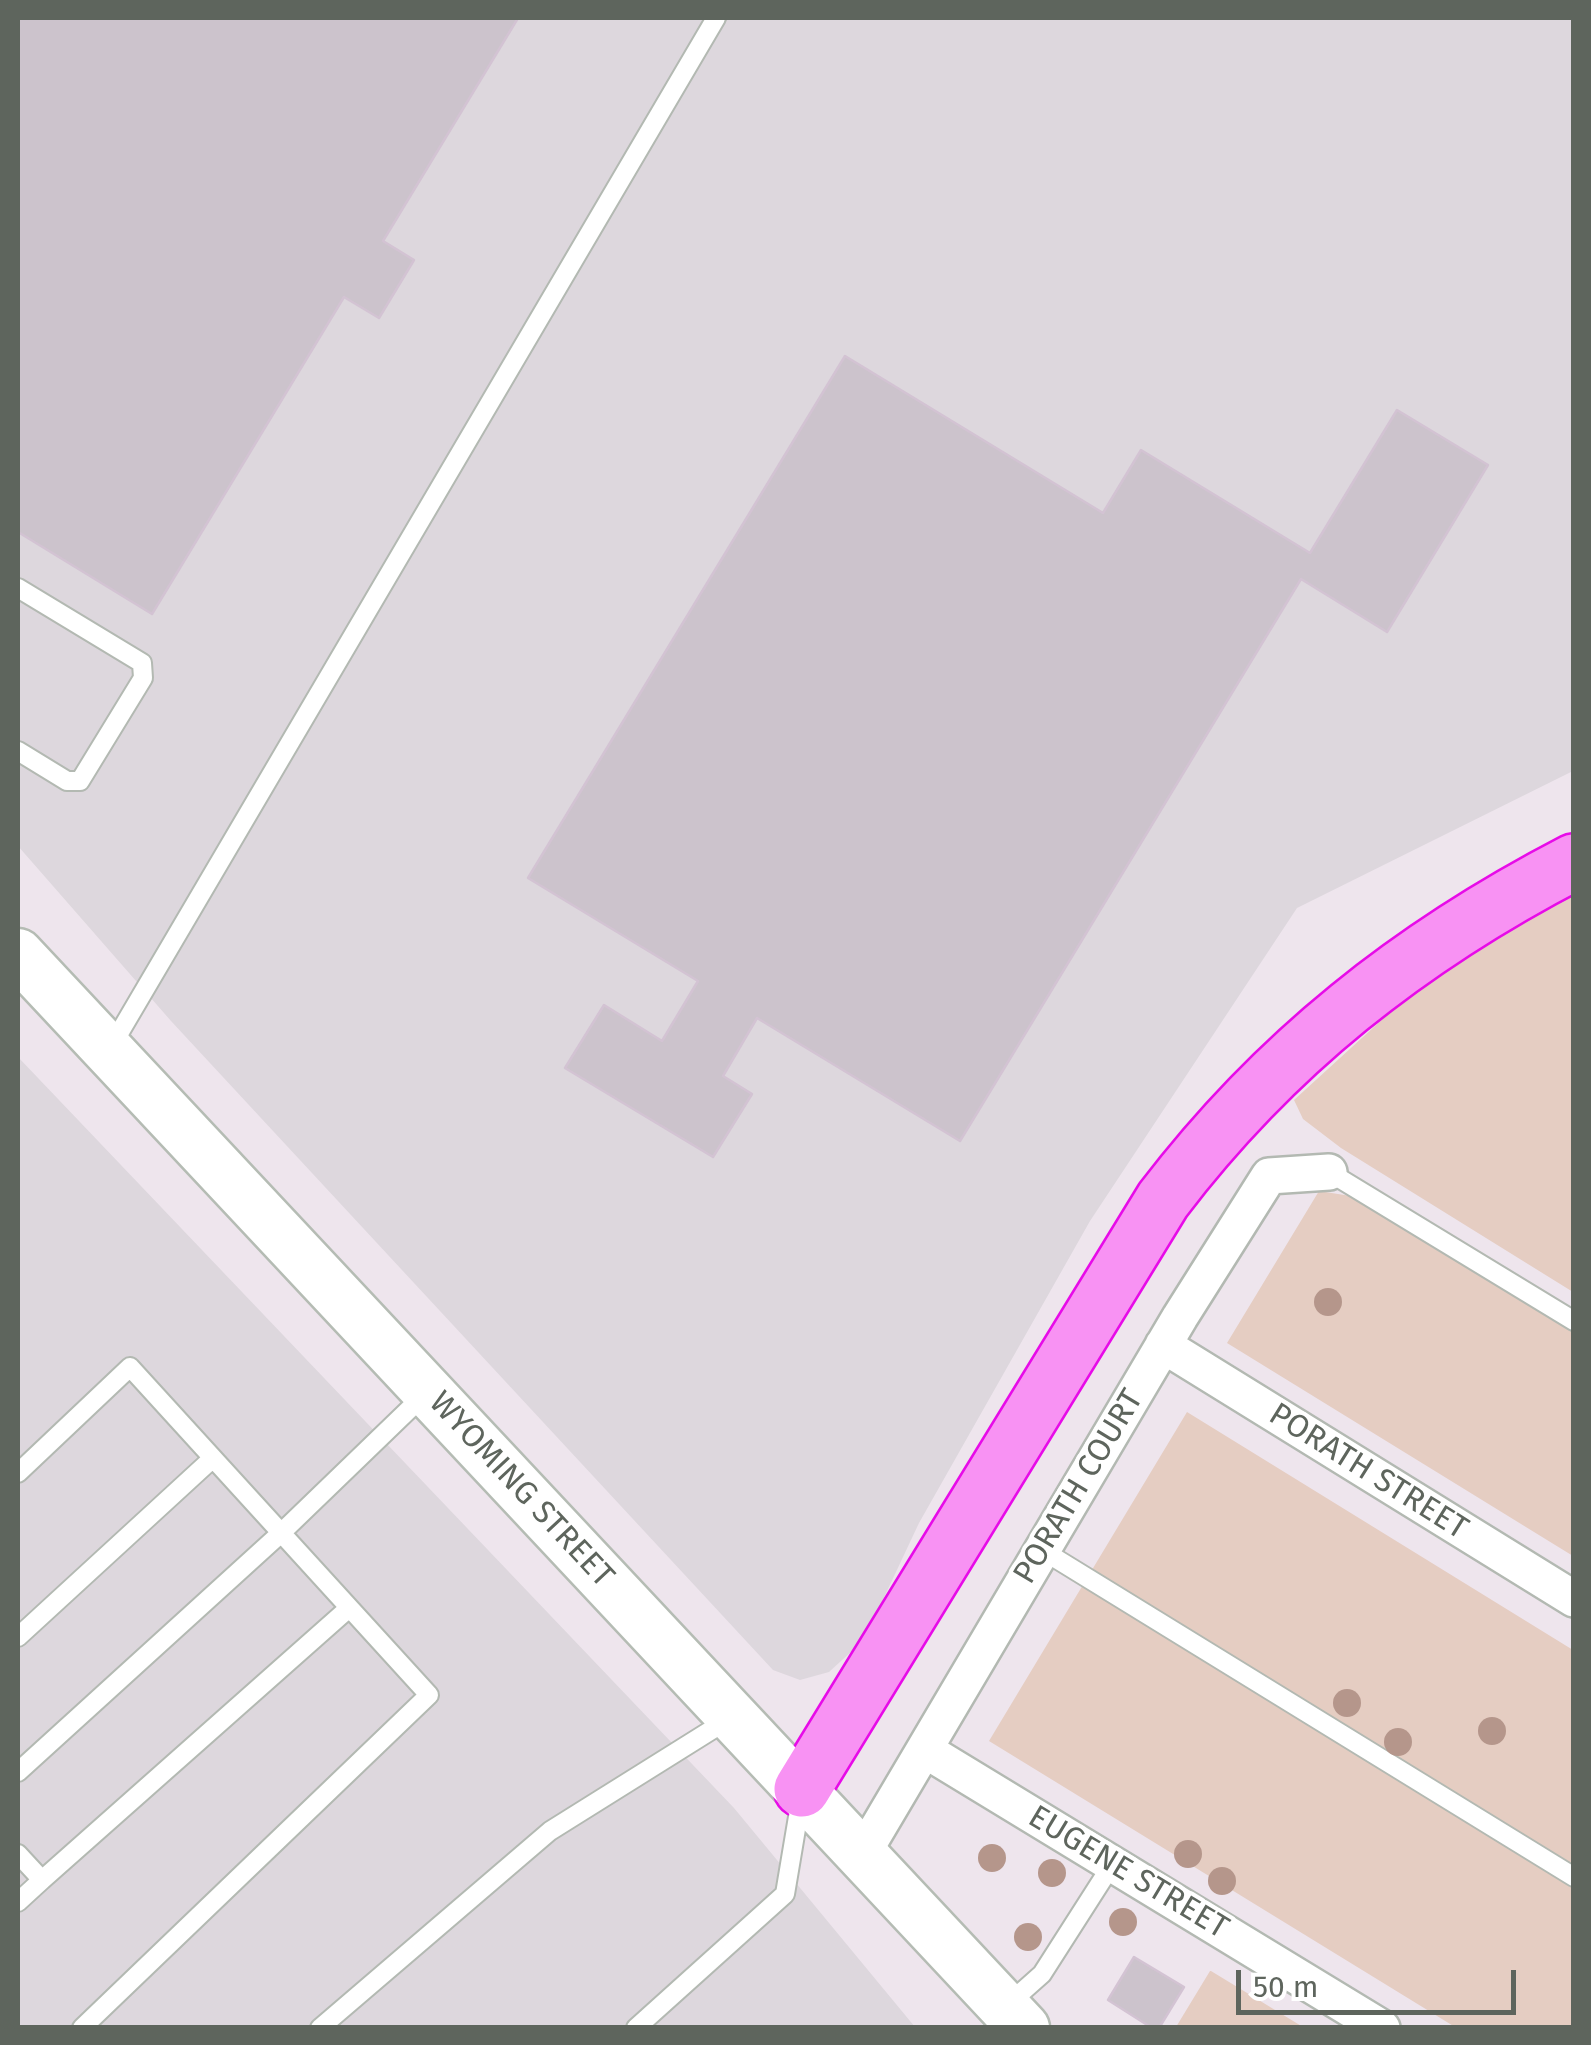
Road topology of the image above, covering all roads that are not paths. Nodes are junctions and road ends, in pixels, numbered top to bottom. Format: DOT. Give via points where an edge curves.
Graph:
graph roads {
  1 [pos="716,18"];
  2 [pos="18,588"];
  3 [pos="18,751"];
  4 [pos="1574,862"];
  5 [pos="18,954"];
  6 [pos="108,1052"];
  7 [pos="1329,1172"];
  8 [pos="1574,1321"];
  9 [pos="1163,1346"];
  10 [pos="428,1391"];
  11 [pos="212,1458"];
  12 [pos="18,1474"];
  13 [pos="281,1533"];
  14 [pos="1042,1550"];
  15 [pos="1574,1599"];
  16 [pos="349,1608"];
  17 [pos="18,1637"];
  18 [pos="734,1716"];
  19 [pos="925,1750"];
  20 [pos="18,1772"];
  21 [pos="802,1789"];
  22 [pos="863,1853"];
  23 [pos="18,1854"];
  24 [pos="1113,1863"];
  25 [pos="1574,1877"];
  26 [pos="42,1880"];
  27 [pos="18,1902"];
  28 [pos="1014,2017"];
  29 [pos="82,2028"];
  30 [pos="320,2028"];
  31 [pos="636,2028"];
  32 [pos="1382,2028"];
  1 -- 6 [label="lane"];
  2 -- 3 [label="lane" via="142,664 144,678 80,781 67,781"];
  4 -- 21 [label="highway" via="1374,985 1231,1114 1163,1200"];
  5 -- 6 [label="main road, WYOMING STREET"];
  6 -- 10 [label="main road, WYOMING STREET"];
  7 -- 8 [label="lane"];
  7 -- 9 [label="street, PORATH COURT" via="1269,1176"];
  9 -- 14 [label="street, PORATH COURT"];
  9 -- 15 [label="street, PORATH STREET"];
  10 -- 13 [label="lane"];
  10 -- 18 [label="main road, WYOMING STREET"];
  11 -- 12 [label="lane" via="130,1367"];
  11 -- 13 [label="lane"];
  11 -- 17 [label="lane"];
  13 -- 16 [label="lane"];
  13 -- 20 [label="lane"];
  14 -- 19 [label="street, PORATH COURT"];
  14 -- 25 [label="lane"];
  16 -- 26 [label="lane"];
  16 -- 29 [label="lane" via="429,1695"];
  18 -- 21 [label="main road, WYOMING STREET"];
  18 -- 30 [label="lane" via="550,1831"];
  19 -- 22 [label="street, PORATH COURT"];
  19 -- 24 [label="street, EUGENE STREET"];
  21 -- 22 [label="main road, WYOMING STREET"];
  21 -- 31 [label="lane" via="785,1894"];
  22 -- 28 [label="main road, WYOMING STREET"];
  23 -- 26 [label="lane"];
  24 -- 28 [label="lane"];
  24 -- 32 [label="street, EUGENE STREET"];
  26 -- 27 [label="lane"];
}
